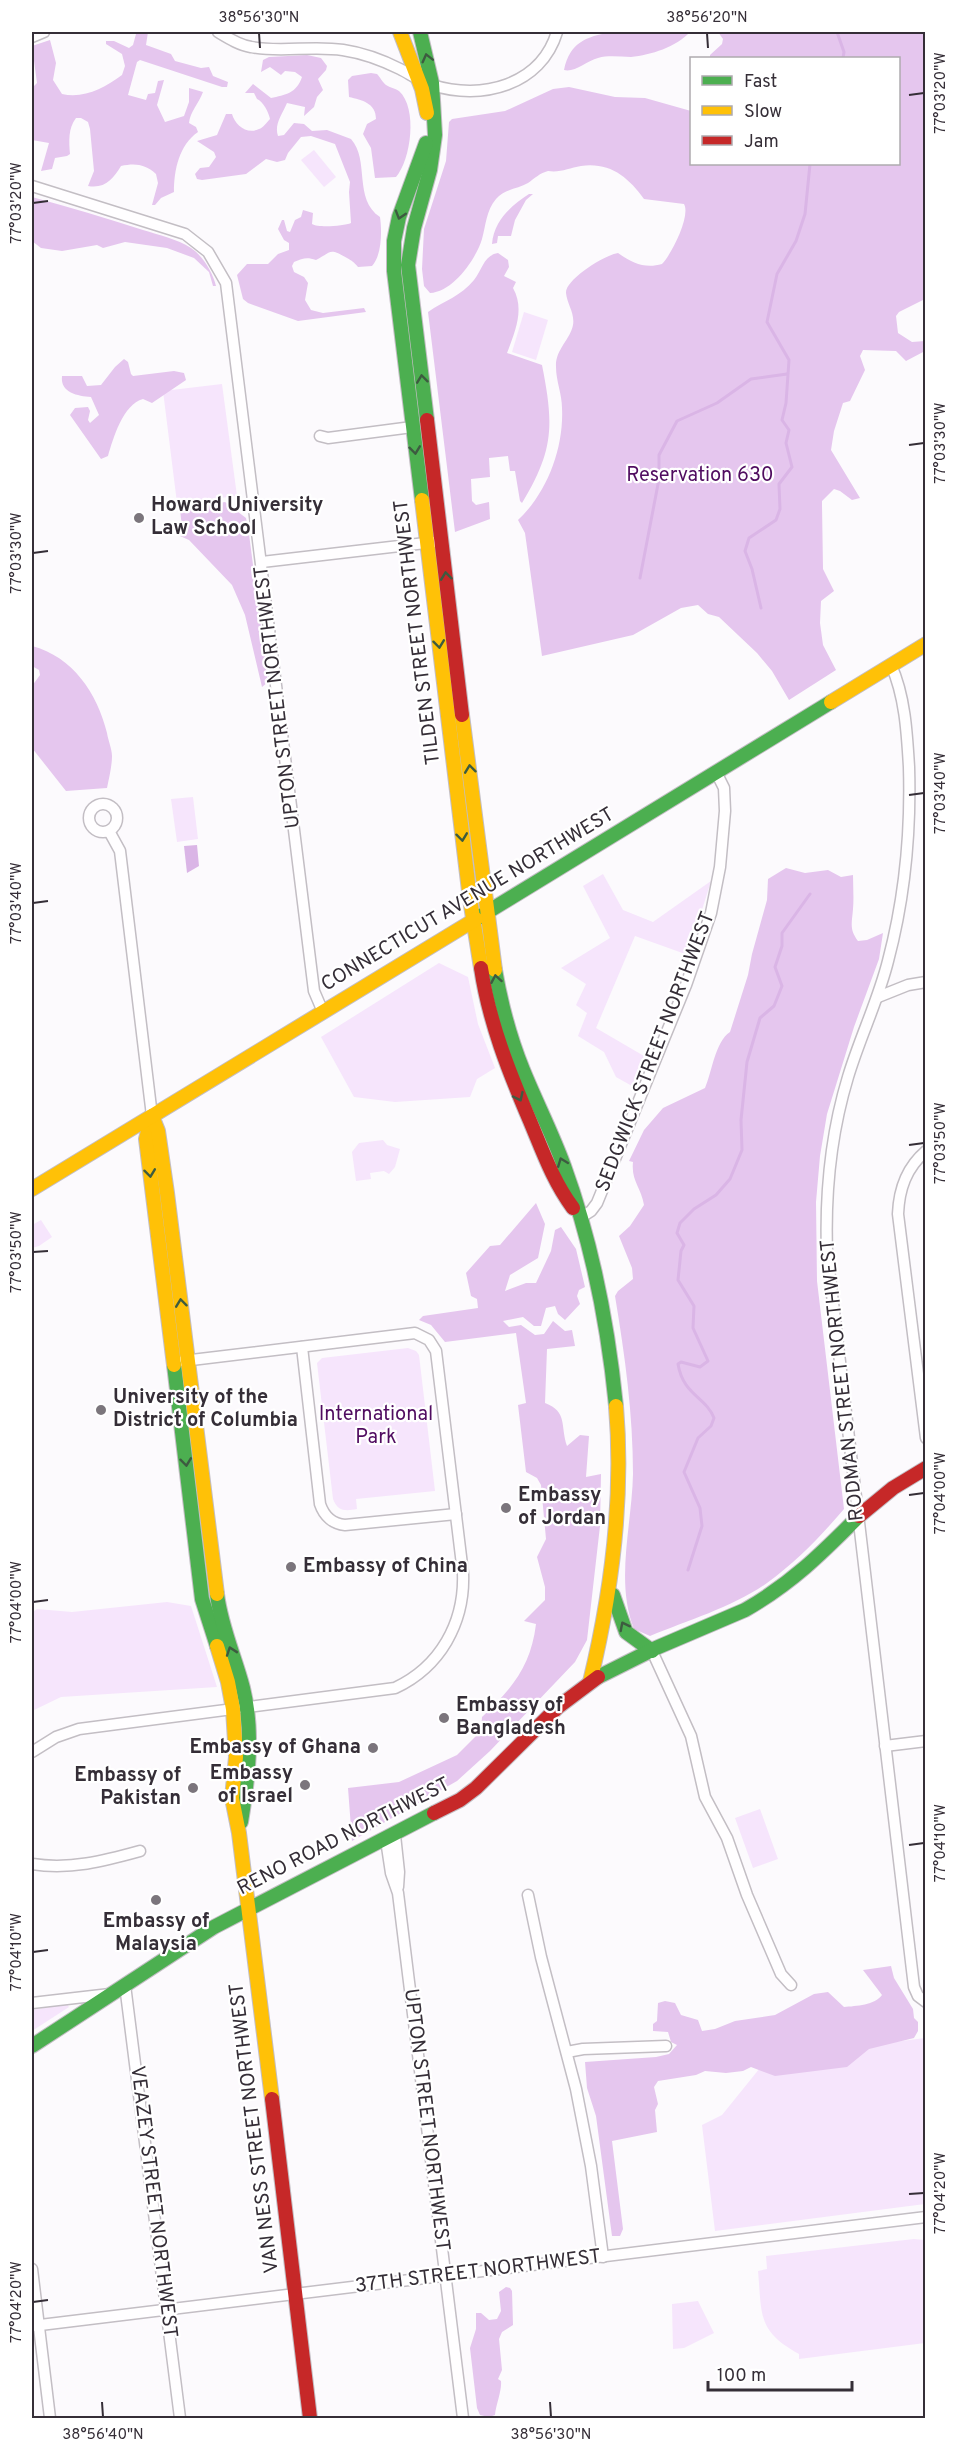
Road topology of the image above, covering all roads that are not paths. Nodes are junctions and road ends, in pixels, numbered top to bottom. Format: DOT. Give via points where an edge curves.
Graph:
graph roads {
  1 [pos="44,32"];
  2 [pos="218,32"];
  3 [pos="400,32"];
  4 [pos="420,32"];
  5 [pos="557,32"];
  6 [pos="32,37"];
  7 [pos="418,79"];
  8 [pos="433,85"];
  9 [pos="421,179"];
  10 [pos="32,186"];
  11 [pos="412,427"];
  12 [pos="320,436"];
  13 [pos="442,541"];
  14 [pos="426,543"];
  15 [pos="261,562"];
  16 [pos="926,644"];
  17 [pos="891,665"];
  18 [pos="716,772"];
  19 [pos="109,831"];
  20 [pos="487,911"];
  21 [pos="473,920"];
  22 [pos="926,982"];
  23 [pos="878,997"];
  24 [pos="322,1012"];
  25 [pos="510,1057"];
  26 [pos="152,1116"];
  27 [pos="926,1151"];
  28 [pos="32,1190"];
  29 [pos="580,1218"];
  30 [pos="926,1336"];
  31 [pos="913,1338"];
  32 [pos="302,1347"];
  33 [pos="181,1362"];
  34 [pos="926,1438"];
  35 [pos="926,1468"];
  36 [pos="456,1514"];
  37 [pos="857,1518"];
  38 [pos="611,1590"];
  39 [pos="652,1651"];
  40 [pos="590,1682"];
  41 [pos="240,1708"];
  42 [pos="926,1741"];
  43 [pos="885,1746"];
  44 [pos="32,1752"];
  45 [pos="390,1837"];
  46 [pos="140,1851"];
  47 [pos="32,1864"];
  48 [pos="528,1895"];
  49 [pos="248,1909"];
  50 [pos="125,1985"];
  51 [pos="791,1985"];
  52 [pos="113,1993"];
  53 [pos="922,1999"];
  54 [pos="32,2003"];
  55 [pos="32,2046"];
  56 [pos="666,2046"];
  57 [pos="567,2052"];
  58 [pos="926,2217"];
  59 [pos="603,2257"];
  60 [pos="32,2268"];
  61 [pos="445,2275"];
  62 [pos="295,2294"];
  63 [pos="166,2310"];
  64 [pos="35,2326"];
  65 [pos="50,2418"];
  66 [pos="180,2418"];
  67 [pos="310,2418"];
  68 [pos="463,2418"];
  1 -- 6 [label="street"];
  2 -- 7 [label="street" via="253,47 317,47 351,52 381,60"];
  3 -- 7 [label="main road, TILDEN STREET NORTHWEST"];
  8 -- 4 [label="main road, TILDEN STREET NORTHWEST, one-way"];
  5 -- 8 [label="street" via="539,64 515,82 474,91"];
  7 -- 8 [label="street"];
  7 -- 9 [label="main road, TILDEN STREET NORTHWEST" via="426,101 428,128"];
  8 -- 9 [label="main road, TILDEN STREET NORTHWEST" via="433,153"];
  9 -- 11 [label="main road, TILDEN STREET NORTHWEST, one-way" via="399,217 393,255"];
  13 -- 9 [label="main road, TILDEN STREET NORTHWEST, one-way" via="408,265"];
  10 -- 15 [label="street, UPTON STREET NORTHWEST" via="175,230 197,242 217,266 229,300"];
  11 -- 12 [label="street"];
  11 -- 14 [label="main road, TILDEN STREET NORTHWEST, one-way"];
  13 -- 14 [label="street"];
  20 -- 13 [label="main road, TILDEN STREET NORTHWEST, one-way"];
  14 -- 15 [label="street"];
  14 -- 21 [label="main road, TILDEN STREET NORTHWEST, one-way"];
  15 -- 24 [label="street, UPTON STREET NORTHWEST" via="314,991"];
  16 -- 17 [label="main road, CONNECTICUT AVENUE NORTHWEST"];
  17 -- 18 [label="main road, CONNECTICUT AVENUE NORTHWEST"];
  17 -- 23 [label="street, RODMAN STREET NORTHWEST" via="900,687 906,732 909,826 899,915"];
  18 -- 20 [label="main road, CONNECTICUT AVENUE NORTHWEST"];
  18 -- 29 [label="street, SEDGWICK STREET NORTHWEST" via="724,788 725,816 718,882 704,935 597,1203"];
  19 -- 26 [label="street, VAN NESS STREET NORTHWEST" via="120,851"];
  20 -- 21 [label="main road, CONNECTICUT AVENUE NORTHWEST"];
  25 -- 20 [label="main road, TILDEN STREET NORTHWEST, one-way"];
  21 -- 24 [label="main road, CONNECTICUT AVENUE NORTHWEST"];
  21 -- 25 [label="main road, TILDEN STREET NORTHWEST" via="484,989"];
  22 -- 23 [label="street"];
  23 -- 37 [label="street, RODMAN STREET NORTHWEST" via="840,1107 827,1212 831,1299"];
  24 -- 26 [label="main road, CONNECTICUT AVENUE NORTHWEST"];
  25 -- 29 [label="main road, TILDEN STREET NORTHWEST" via="561,1159"];
  26 -- 28 [label="main road, CONNECTICUT AVENUE NORTHWEST"];
  26 -- 33 [label="main road, VAN NESS STREET NORTHWEST" via="146,1139"];
  27 -- 31 [label="street" via="911,1166 898,1204"];
  29 -- 38 [label="main road, TILDEN STREET NORTHWEST" via="602,1296 617,1402 619,1491"];
  30 -- 31 [label="street"];
  31 -- 34 [label="street"];
  32 -- 33 [label="street"];
  32 -- 36 [label="street" via="324,1513 333,1522 345,1525"];
  32 -- 36 [label="street" via="416,1333 432,1343"];
  33 -- 41 [label="main road, VAN NESS STREET NORTHWEST" via="218,1602 245,1692"];
  35 -- 37 [label="main road, RENO ROAD NORTHWEST" via="885,1492"];
  36 -- 41 [label="street" via="462,1602 449,1637 425,1669 388,1690"];
  37 -- 39 [label="main road, RENO ROAD NORTHWEST" via="809,1566 773,1593 746,1610"];
  37 -- 43 [label="street, RODMAN STREET NORTHWEST"];
  39 -- 38 [label="main road, one-way" via="626,1632"];
  38 -- 40 [label="main road, TILDEN STREET NORTHWEST"];
  39 -- 40 [label="main road, RENO ROAD NORTHWEST"];
  39 -- 51 [label="street" via="691,1736 705,1797 727,1838 781,1974"];
  40 -- 45 [label="main road, RENO ROAD NORTHWEST" via="551,1713 469,1794"];
  41 -- 44 [label="street" via="79,1729"];
  41 -- 49 [label="main road, VAN NESS STREET NORTHWEST" via="247,1768 239,1833"];
  42 -- 43 [label="street"];
  43 -- 53 [label="street, RODMAN STREET NORTHWEST" via="914,1987"];
  45 -- 49 [label="main road, RENO ROAD NORTHWEST"];
  45 -- 61 [label="street, UPTON STREET NORTHWEST" via="399,1872 398,1893"];
  46 -- 47 [label="street" via="81,1865"];
  48 -- 57 [label="street"];
  49 -- 50 [label="main road, RENO ROAD NORTHWEST"];
  49 -- 62 [label="main road, VAN NESS STREET NORTHWEST"];
  50 -- 52 [label="main road, RENO ROAD NORTHWEST"];
  50 -- 63 [label="street, VEAZEY STREET NORTHWEST"];
  52 -- 54 [label="street"];
  52 -- 55 [label="main road, RENO ROAD NORTHWEST"];
  56 -- 57 [label="street"];
  57 -- 59 [label="street" via="590,2158"];
  58 -- 59 [label="street, 37TH STREET NORTHWEST"];
  59 -- 61 [label="street, 37TH STREET NORTHWEST"];
  60 -- 64 [label="street"];
  61 -- 62 [label="street, 37TH STREET NORTHWEST"];
  61 -- 68 [label="street, UPTON STREET NORTHWEST"];
  62 -- 63 [label="street, 37TH STREET NORTHWEST"];
  62 -- 67 [label="main road, VAN NESS STREET NORTHWEST"];
  63 -- 64 [label="street, 37TH STREET NORTHWEST"];
  63 -- 66 [label="street, VEAZEY STREET NORTHWEST"];
  64 -- 65 [label="street"];
}
